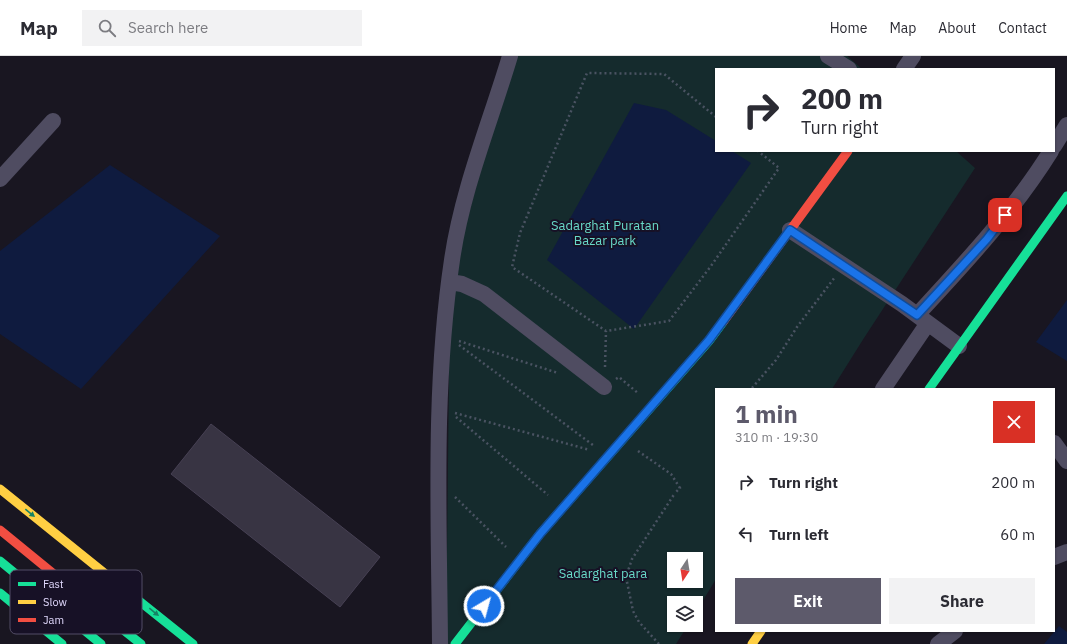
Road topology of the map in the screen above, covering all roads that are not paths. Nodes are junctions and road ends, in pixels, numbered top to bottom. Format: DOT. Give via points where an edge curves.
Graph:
graph roads {
  1 [pos="510,56"];
  2 [pos="828,56"];
  3 [pos="913,56"];
  4 [pos="847,68"];
  5 [pos="905,68"];
  6 [pos="53,121"];
  7 [pos="1067,125"];
  8 [pos="1055,144"];
  9 [pos="847,152"];
  10 [pos="1050,152"];
  11 [pos="0,179"];
  12 [pos="1067,196"];
  13 [pos="790,230"];
  14 [pos="450,282"];
  15 [pos="923,319"];
  16 [pos="959,346"];
  17 [pos="604,387"];
  18 [pos="884,388"];
  19 [pos="930,388"];
  20 [pos="1055,444"];
  21 [pos="1067,461"];
  22 [pos="0,489"];
  23 [pos="0,530"];
  24 [pos="1067,552"];
  25 [pos="1055,558"];
  26 [pos="0,561"];
  27 [pos="11,570"];
  28 [pos="49,570"];
  29 [pos="101,570"];
  30 [pos="0,593"];
  31 [pos="10,601"];
  32 [pos="142,603"];
  33 [pos="760,632"];
  34 [pos="954,632"];
  35 [pos="50,634"];
  36 [pos="89,634"];
  37 [pos="128,634"];
  38 [pos="62,644"];
  39 [pos="101,644"];
  40 [pos="140,644"];
  41 [pos="193,644"];
  42 [pos="440,644"];
  43 [pos="455,644"];
  44 [pos="752,644"];
  45 [pos="938,644"];
  1 -- 14 [label="street" via="470,182 452,259"];
  2 -- 4 [label="street"];
  3 -- 5 [label="street"];
  6 -- 11 [label="street"];
  7 -- 8 [label="street"];
  9 -- 13 [label="main road"];
  10 -- 15 [label="street" via="1033,180"];
  12 -- 16 [label="main road"];
  13 -- 15 [label="street"];
  13 -- 43 [label="main road" via="709,340 519,559"];
  14 -- 17 [label="street" via="462,284 484,294"];
  14 -- 42 [label="street" via="441,358 438,458"];
  15 -- 16 [label="street"];
  15 -- 18 [label="street"];
  16 -- 19 [label="main road"];
  20 -- 21 [label="street"];
  22 -- 29 [label="main road, one-way"];
  23 -- 28 [label="main road"];
  24 -- 25 [label="street"];
  26 -- 27 [label="main road"];
  30 -- 31 [label="main road"];
  32 -- 41 [label="main road, one-way"];
  33 -- 44 [label="main road"];
  34 -- 45 [label="street"];
  35 -- 38 [label="main road"];
  36 -- 39 [label="main road"];
  37 -- 40 [label="main road"];
}
